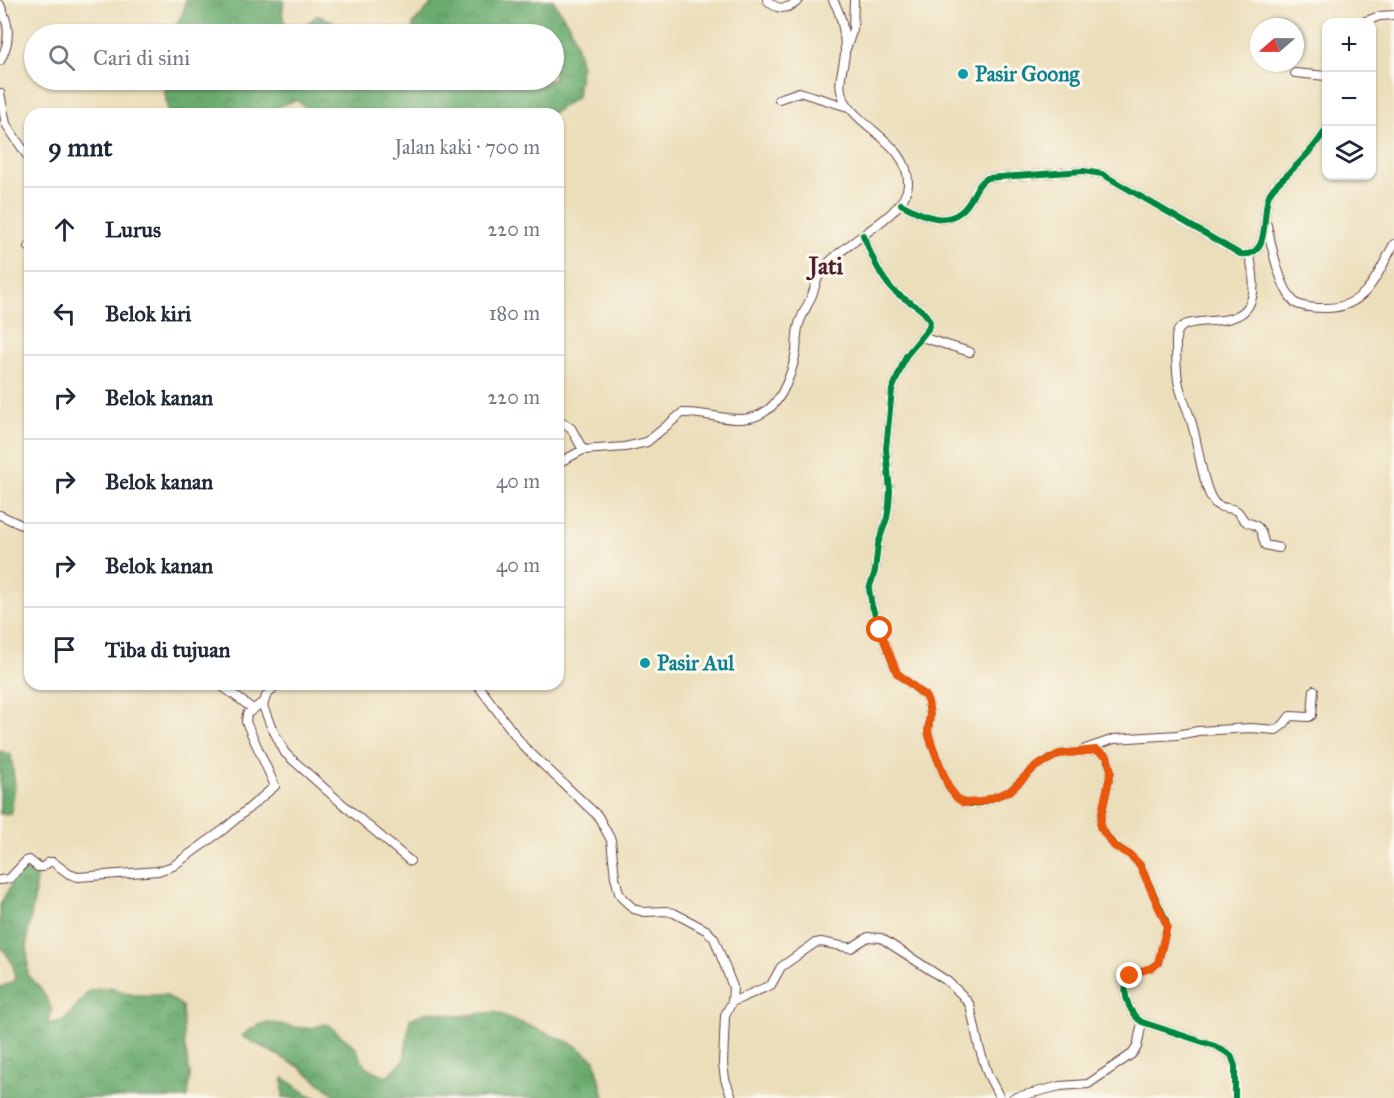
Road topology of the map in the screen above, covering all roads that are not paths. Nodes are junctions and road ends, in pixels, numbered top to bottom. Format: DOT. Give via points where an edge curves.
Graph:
graph roads {
  1 [pos="767,0"];
  2 [pos="799,0"];
  3 [pos="833,0"];
  4 [pos="854,0"];
  5 [pos="0,4"];
  6 [pos="1394,15"];
  7 [pos="1374,18"];
  8 [pos="845,53"];
  9 [pos="0,61"];
  10 [pos="1295,74"];
  11 [pos="1322,76"];
  12 [pos="0,93"];
  13 [pos="779,99"];
  14 [pos="848,107"];
  15 [pos="1322,134"];
  16 [pos="24,151"];
  17 [pos="901,204"];
  18 [pos="1266,220"];
  19 [pos="863,235"];
  20 [pos="1394,244"];
  21 [pos="1250,254"];
  22 [pos="921,337"];
  23 [pos="970,352"];
  24 [pos="564,423"];
  25 [pos="583,450"];
  26 [pos="564,460"];
  27 [pos="0,515"];
  28 [pos="24,526"];
  29 [pos="1279,548"];
  30 [pos="227,690"];
  31 [pos="273,690"];
  32 [pos="481,690"];
  33 [pos="1314,690"];
  34 [pos="263,702"];
  35 [pos="253,709"];
  36 [pos="1080,752"];
  37 [pos="410,861"];
  38 [pos="0,880"];
  39 [pos="732,1002"];
  40 [pos="1142,1022"];
  41 [pos="732,1098"];
  42 [pos="1000,1098"];
  43 [pos="1013,1098"];
  44 [pos="1235,1098"];
  1 -- 2 [label="street" via="782,8"];
  3 -- 8 [label="street" via="842,22"];
  4 -- 8 [label="street" via="853,29"];
  5 -- 9 [label="street" via="9,36"];
  6 -- 7 [label="street"];
  8 -- 14 [label="street" via="840,90"];
  10 -- 11 [label="street"];
  12 -- 16 [label="street" via="6,124"];
  13 -- 14 [label="street" via="799,92"];
  14 -- 17 [label="street" via="903,161 908,188"];
  15 -- 18 [label="street" via="1269,193"];
  17 -- 19 [label="street"];
  17 -- 21 [label="street" via="924,215 943,218 962,212 987,178 1095,172 1240,254"];
  18 -- 20 [label="street" via="1287,291 1295,303 1309,307 1342,307 1362,297"];
  18 -- 21 [label="street" via="1262,242"];
  19 -- 22 [label="street" via="889,286 928,317 930,324"];
  19 -- 25 [label="street" via="820,274 799,325 792,365 770,409 744,420 682,413 641,444"];
  21 -- 29 [label="street" via="1254,285 1246,309 1237,317 1192,323 1178,329 1178,378 1213,501 1237,511 1245,522 1254,525 1263,534 1264,545"];
  22 -- 23 [label="street"];
  22 -- 36 [label="street" via="906,356 892,390 886,449 889,505 869,589 890,657 897,673 925,696 932,745 949,788 964,803 981,802 1010,791 1051,757"];
  24 -- 25 [label="street"];
  25 -- 26 [label="street"];
  27 -- 28 [label="street"];
  30 -- 35 [label="street"];
  31 -- 34 [label="street"];
  32 -- 39 [label="street" via="524,747 598,816 611,840 615,877 623,899 644,912 674,913 714,938 732,980"];
  33 -- 36 [label="street" via="1312,716 1290,716 1276,730 1251,728 1114,739"];
  34 -- 35 [label="street"];
  34 -- 37 [label="street" via="285,753"];
  35 -- 38 [label="street" via="246,716 247,727 275,786 188,858 158,871 78,877 53,862 38,867 30,860 9,879"];
  36 -- 40 [label="street" via="1102,752 1109,760 1111,771 1100,827 1114,846 1140,865 1167,926 1158,963 1130,976 1126,987 1128,1002"];
  39 -- 41 [label="street" via="725,1015 723,1064"];
  39 -- 42 [label="street" via="771,985 782,968 815,943 851,948 868,938 881,938 947,981 967,999 988,1075"];
  40 -- 43 [label="street" via="1132,1054 1088,1084 1060,1086"];
  40 -- 44 [label="street" via="1226,1050 1234,1060"];
}
